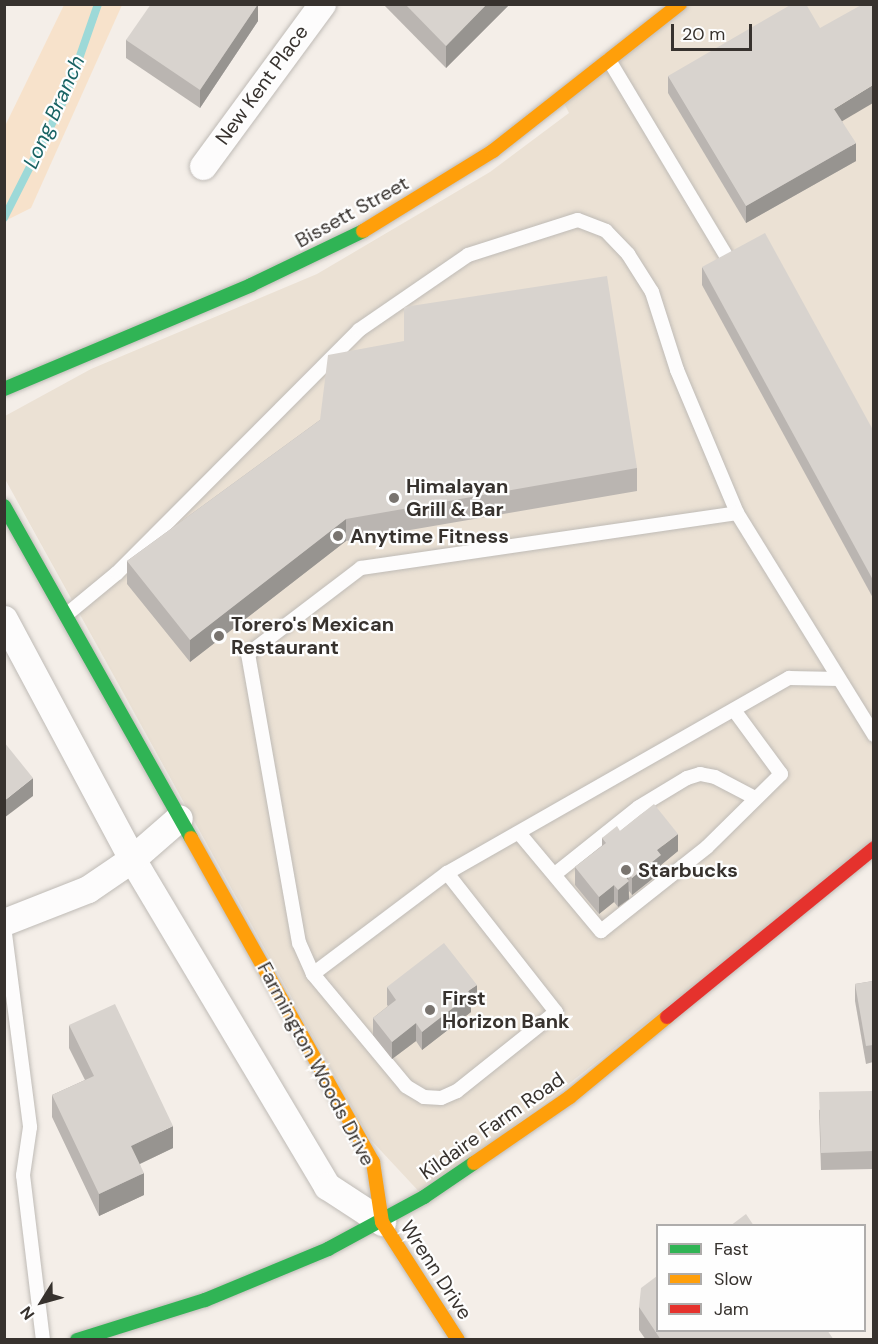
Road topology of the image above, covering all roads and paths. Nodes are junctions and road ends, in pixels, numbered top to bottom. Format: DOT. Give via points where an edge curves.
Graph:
graph roads {
  1 [pos="322,4"];
  2 [pos="680,4"];
  3 [pos="609,60"];
  4 [pos="203,166"];
  5 [pos="727,257"];
  6 [pos="4,388"];
  7 [pos="4,506"];
  8 [pos="737,513"];
  9 [pos="66,615"];
  10 [pos="4,619"];
  11 [pos="838,679"];
  12 [pos="734,710"];
  13 [pos="873,735"];
  14 [pos="755,798"];
  15 [pos="180,818"];
  16 [pos="519,833"];
  17 [pos="873,848"];
  18 [pos="132,859"];
  19 [pos="447,873"];
  20 [pos="555,874"];
  21 [pos="4,924"];
  22 [pos="313,974"];
  23 [pos="382,1222"];
  24 [pos="43,1340"];
  25 [pos="77,1340"];
  26 [pos="458,1340"];
  1 -- 4 [label="street, New Kent Place"];
  2 -- 3 [label="street, Bissett Street"];
  3 -- 5 [label="lane"];
  3 -- 6 [label="street, Bissett Street" via="493,151 329,250"];
  7 -- 9 [label="street, Farmington Woods Drive"];
  8 -- 9 [label="lane" via="677,370 652,292 628,254 606,231 578,220 468,255 358,330 117,573"];
  8 -- 11 [label="lane"];
  8 -- 22 [label="lane" via="361,568 248,654 299,943"];
  9 -- 15 [label="street, Farmington Woods Drive"];
  10 -- 18 [label="street"];
  11 -- 12 [label="lane" via="789,678"];
  11 -- 13 [label="lane"];
  12 -- 14 [label="lane" via="781,774"];
  12 -- 16 [label="lane"];
  14 -- 20 [label="lane" via="715,777 700,774 687,778 639,807"];
  14 -- 20 [label="lane" via="707,847 601,931"];
  15 -- 18 [label="street"];
  15 -- 23 [label="street, Farmington Woods Drive" via="373,1162"];
  16 -- 19 [label="lane"];
  16 -- 20 [label="lane"];
  17 -- 23 [label="street, Kildaire Farm Road" via="570,1097"];
  18 -- 21 [label="street" via="88,889"];
  18 -- 23 [label="street" via="327,1186"];
  19 -- 22 [label="lane"];
  19 -- 22 [label="lane" via="556,1011 457,1090 441,1098 424,1097 406,1086"];
  21 -- 24 [label="lane" via="30,1127 23,1175"];
  23 -- 25 [label="street, Kildaire Farm Road" via="206,1300"];
  23 -- 26 [label="street, Wrenn Drive"];
}
